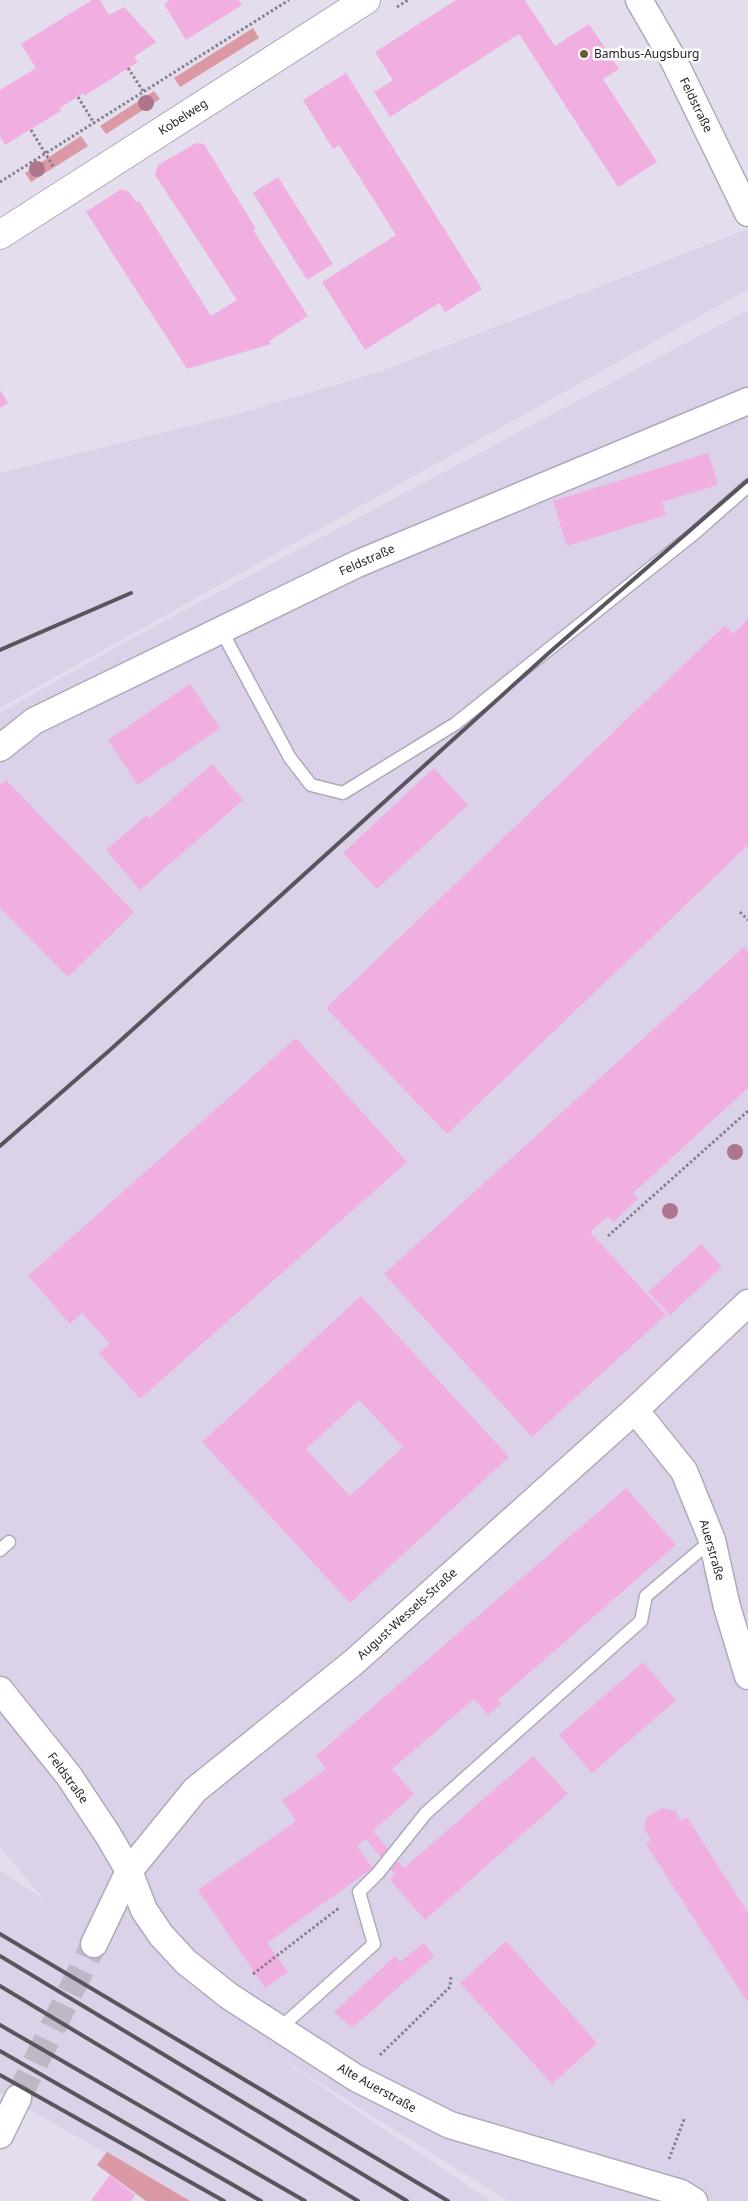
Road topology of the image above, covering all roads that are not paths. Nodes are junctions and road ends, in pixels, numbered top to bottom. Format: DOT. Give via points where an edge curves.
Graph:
graph roads {
  1 [pos="366,0"];
  2 [pos="639,0"];
  3 [pos="748,213"];
  4 [pos="0,235"];
  5 [pos="748,401"];
  6 [pos="748,486"];
  7 [pos="221,630"];
  8 [pos="0,748"];
  9 [pos="748,1303"];
  10 [pos="635,1410"];
  11 [pos="712,1540"];
  12 [pos="748,1676"];
  13 [pos="0,1690"];
  14 [pos="128,1871"];
  15 [pos="94,1944"];
  16 [pos="279,2029"];
  17 [pos="18,2098"];
  18 [pos="0,2135"];
  19 [pos="694,2201"];
  1 -- 4 [label="street, Kobelweg"];
  2 -- 3 [label="street, Feldstraße" via="673,59"];
  5 -- 7 [label="street, Feldstraße" via="357,564"];
  6 -- 7 [label="lane" via="696,532 455,724 343,793 311,786 290,758"];
  7 -- 8 [label="street, Feldstraße" via="34,721"];
  9 -- 10 [label="street, August-Wessels-Straße"];
  10 -- 11 [label="street, Auerstraße" via="684,1471"];
  10 -- 14 [label="street, August-Wessels-Straße" via="354,1662 195,1790"];
  11 -- 12 [label="street, Auerstraße" via="727,1607"];
  11 -- 16 [label="lane" via="646,1596 641,1621 426,1813 359,1892 374,1944"];
  13 -- 14 [label="street, Feldstraße" via="69,1776"];
  14 -- 15 [label="street, August-Wessels-Straße"];
  14 -- 16 [label="street, Alte Auerstraße" via="144,1910 160,1935 186,1962 229,1996"];
  16 -- 19 [label="street, Alte Auerstraße" via="356,2078 450,2125 681,2193"];
  17 -- 18 [label="street"];
}
